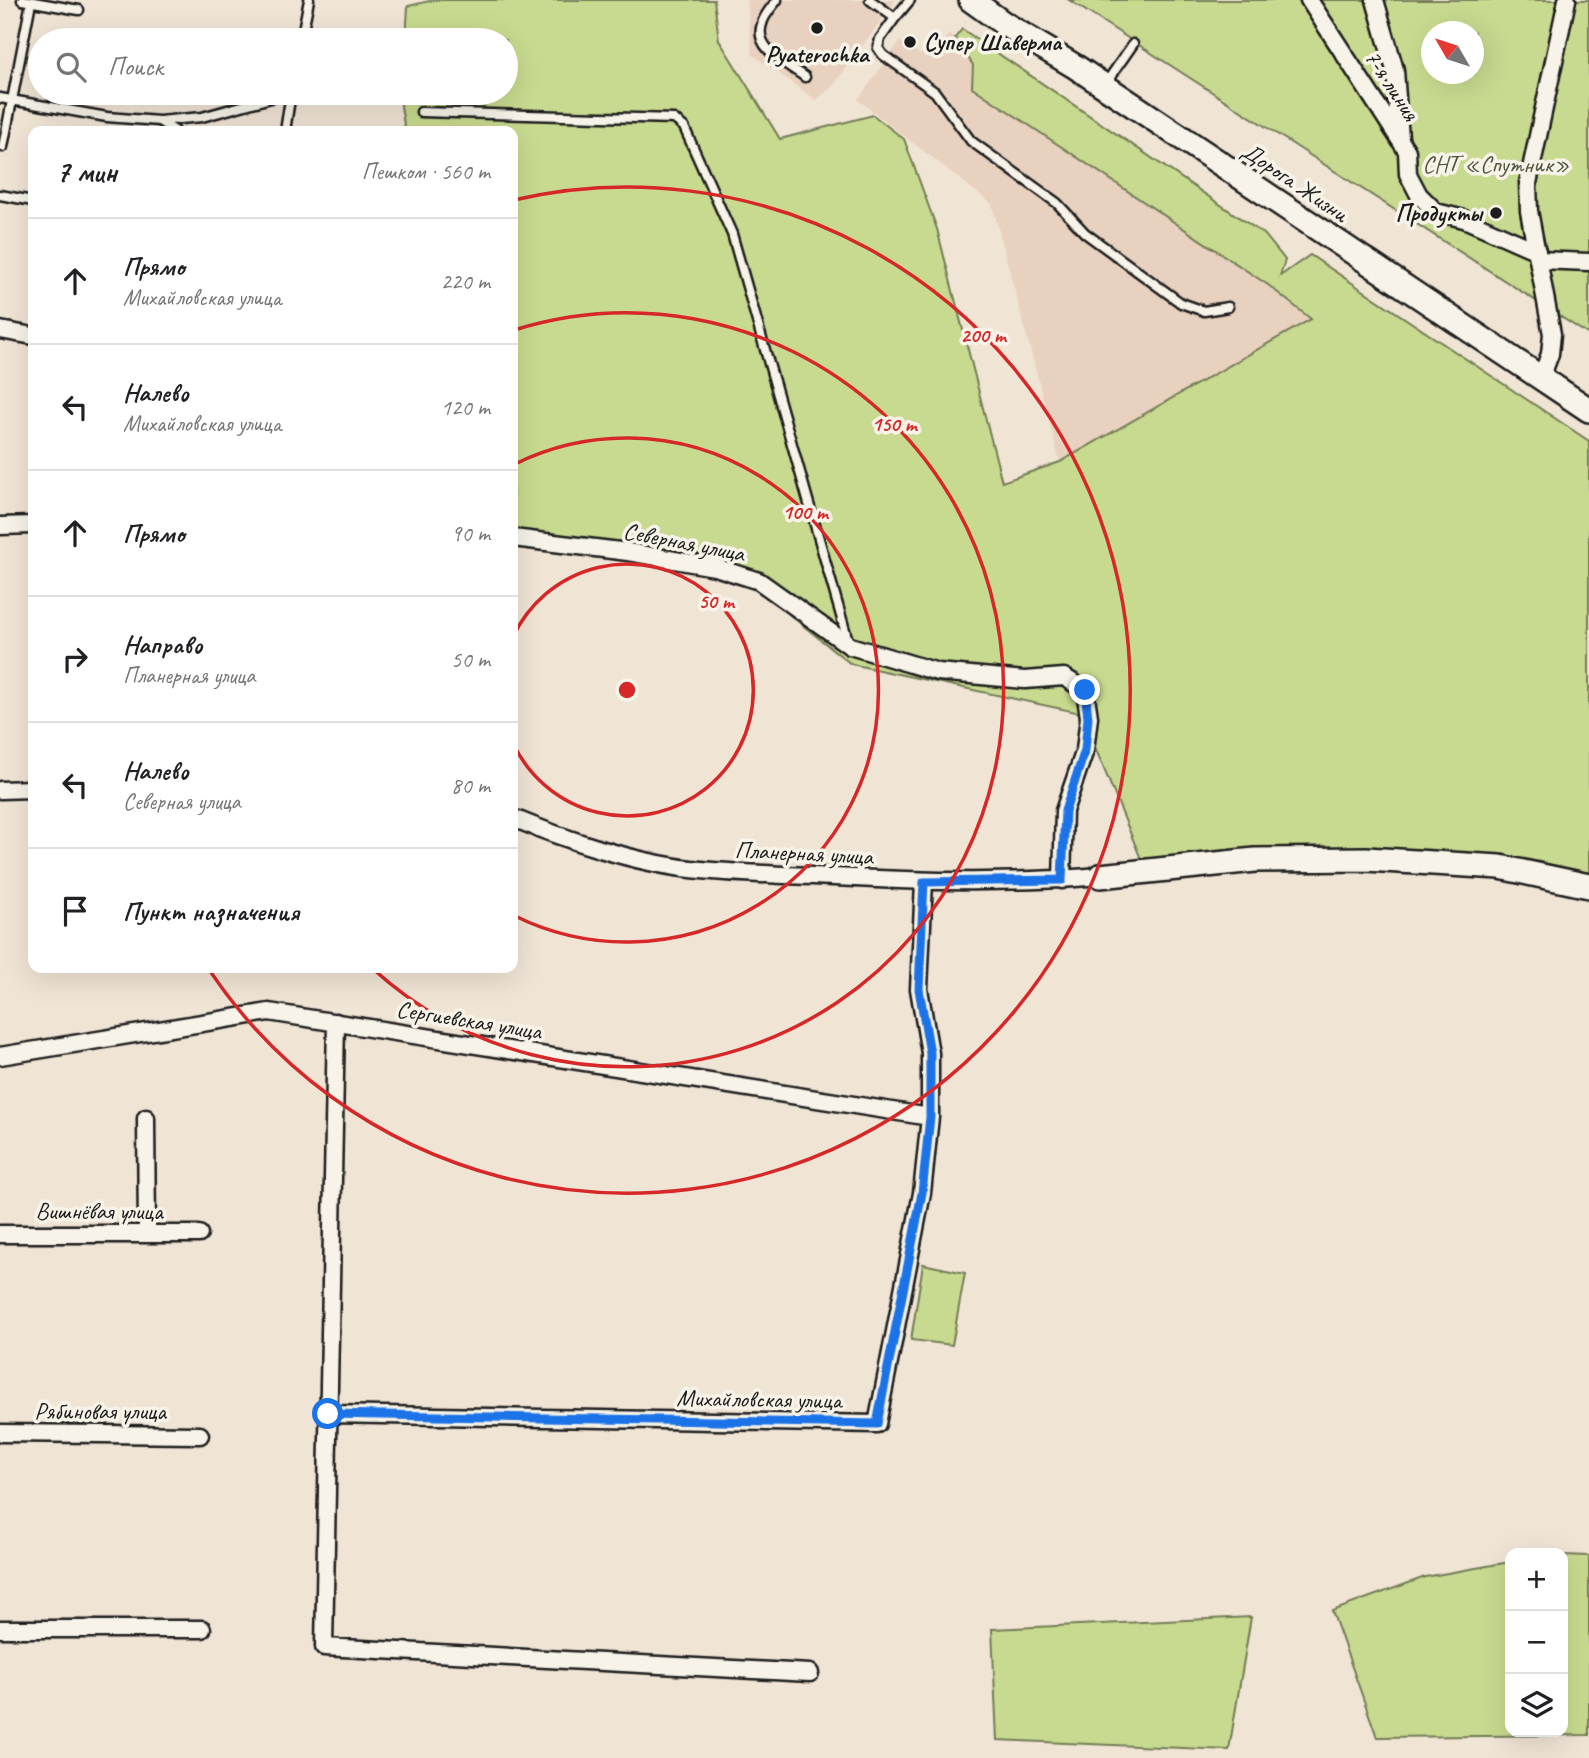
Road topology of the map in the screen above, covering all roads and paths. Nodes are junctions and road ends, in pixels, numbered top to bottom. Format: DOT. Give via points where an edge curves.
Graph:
graph roads {
  1 [pos="309,0"];
  2 [pos="778,0"];
  3 [pos="870,0"];
  4 [pos="909,0"];
  5 [pos="971,0"];
  6 [pos="1309,0"];
  7 [pos="1375,0"];
  8 [pos="1567,0"];
  9 [pos="27,1"];
  10 [pos="79,10"];
  11 [pos="895,18"];
  12 [pos="303,28"];
  13 [pos="1133,44"];
  14 [pos="805,76"];
  15 [pos="1105,86"];
  16 [pos="0,98"];
  17 [pos="12,100"];
  18 [pos="28,103"];
  19 [pos="40,105"];
  20 [pos="245,105"];
  21 [pos="288,105"];
  22 [pos="421,112"];
  23 [pos="159,121"];
  24 [pos="167,126"];
  25 [pos="286,126"];
  26 [pos="1401,140"];
  27 [pos="3,147"];
  28 [pos="0,195"];
  29 [pos="28,200"];
  30 [pos="1538,255"];
  31 [pos="1589,262"];
  32 [pos="1228,307"];
  33 [pos="0,330"];
  34 [pos="28,335"];
  35 [pos="1541,377"];
  36 [pos="1589,410"];
  37 [pos="28,525"];
  38 [pos="0,526"];
  39 [pos="518,539"];
  40 [pos="850,646"];
  41 [pos="28,789"];
  42 [pos="0,790"];
  43 [pos="518,820"];
  44 [pos="1100,876"];
  45 [pos="1062,880"];
  46 [pos="924,882"];
  47 [pos="1589,886"];
  48 [pos="336,1022"];
  49 [pos="0,1056"];
  50 [pos="930,1117"];
  51 [pos="146,1118"];
  52 [pos="0,1234"];
  53 [pos="147,1234"];
  54 [pos="199,1234"];
  55 [pos="328,1414"];
  56 [pos="0,1433"];
  57 [pos="200,1435"];
  58 [pos="0,1629"];
  59 [pos="201,1629"];
  60 [pos="810,1673"];
  1 -- 12 [label="lane"];
  2 -- 14 [label="lane" via="762,21 759,36 765,47"];
  3 -- 11 [label="lane"];
  4 -- 11 [label="lane"];
  5 -- 15 [label="main road, Дорога Жизни"];
  6 -- 26 [label="street, 7-я линия"];
  7 -- 26 [label="street" via="1395,70"];
  8 -- 30 [label="street" via="1528,183"];
  9 -- 10 [label="lane"];
  9 -- 17 [label="lane"];
  11 -- 32 [label="lane" via="878,48 935,92 971,141 1181,303 1204,311"];
  13 -- 15 [label="lane"];
  15 -- 35 [label="main road, Дорога Жизни"];
  16 -- 17 [label="lane"];
  17 -- 18 [label="lane"];
  17 -- 27 [label="lane"];
  19 -- 23 [label="lane"];
  20 -- 23 [label="lane" via="202,117"];
  21 -- 25 [label="lane"];
  22 -- 40 [label="lane" via="674,119 684,127 732,234"];
  23 -- 24 [label="lane"];
  26 -- 30 [label="street, 7-я линия" via="1407,151 1408,174 1419,195 1436,212 1464,219"];
  28 -- 29 [label="lane"];
  30 -- 31 [label="street"];
  30 -- 35 [label="street" via="1552,334"];
  33 -- 34 [label="street"];
  35 -- 36 [label="main road, Дорога Жизни"];
  37 -- 38 [label="street"];
  39 -- 40 [label="street, Северная улица" via="715,567 760,581"];
  40 -- 45 [label="street, Северная улица" via="938,672 1025,680 1064,677 1085,690 1085,750 1065,811"];
  41 -- 42 [label="street"];
  43 -- 46 [label="street, Планерная улица" via="622,855 689,869"];
  44 -- 45 [label="street, Планерная улица"];
  44 -- 47 [label="main road" via="1255,860 1366,859 1500,867"];
  45 -- 46 [label="street, Планерная улица"];
  46 -- 50 [label="street" via="919,989 930,1053"];
  48 -- 49 [label="street, Сергиевская улица" via="269,1012"];
  48 -- 50 [label="street, Сергиевская улица"];
  48 -- 55 [label="street"];
  50 -- 55 [label="street, Михайловская улица" via="922,1193 877,1424"];
  51 -- 53 [label="street"];
  52 -- 53 [label="street, Вишнёвая улица"];
  53 -- 54 [label="street, Вишнёвая улица"];
  55 -- 60 [label="street" via="324,1647"];
  56 -- 57 [label="street, Рябиновая улица"];
  58 -- 59 [label="street"];
}
